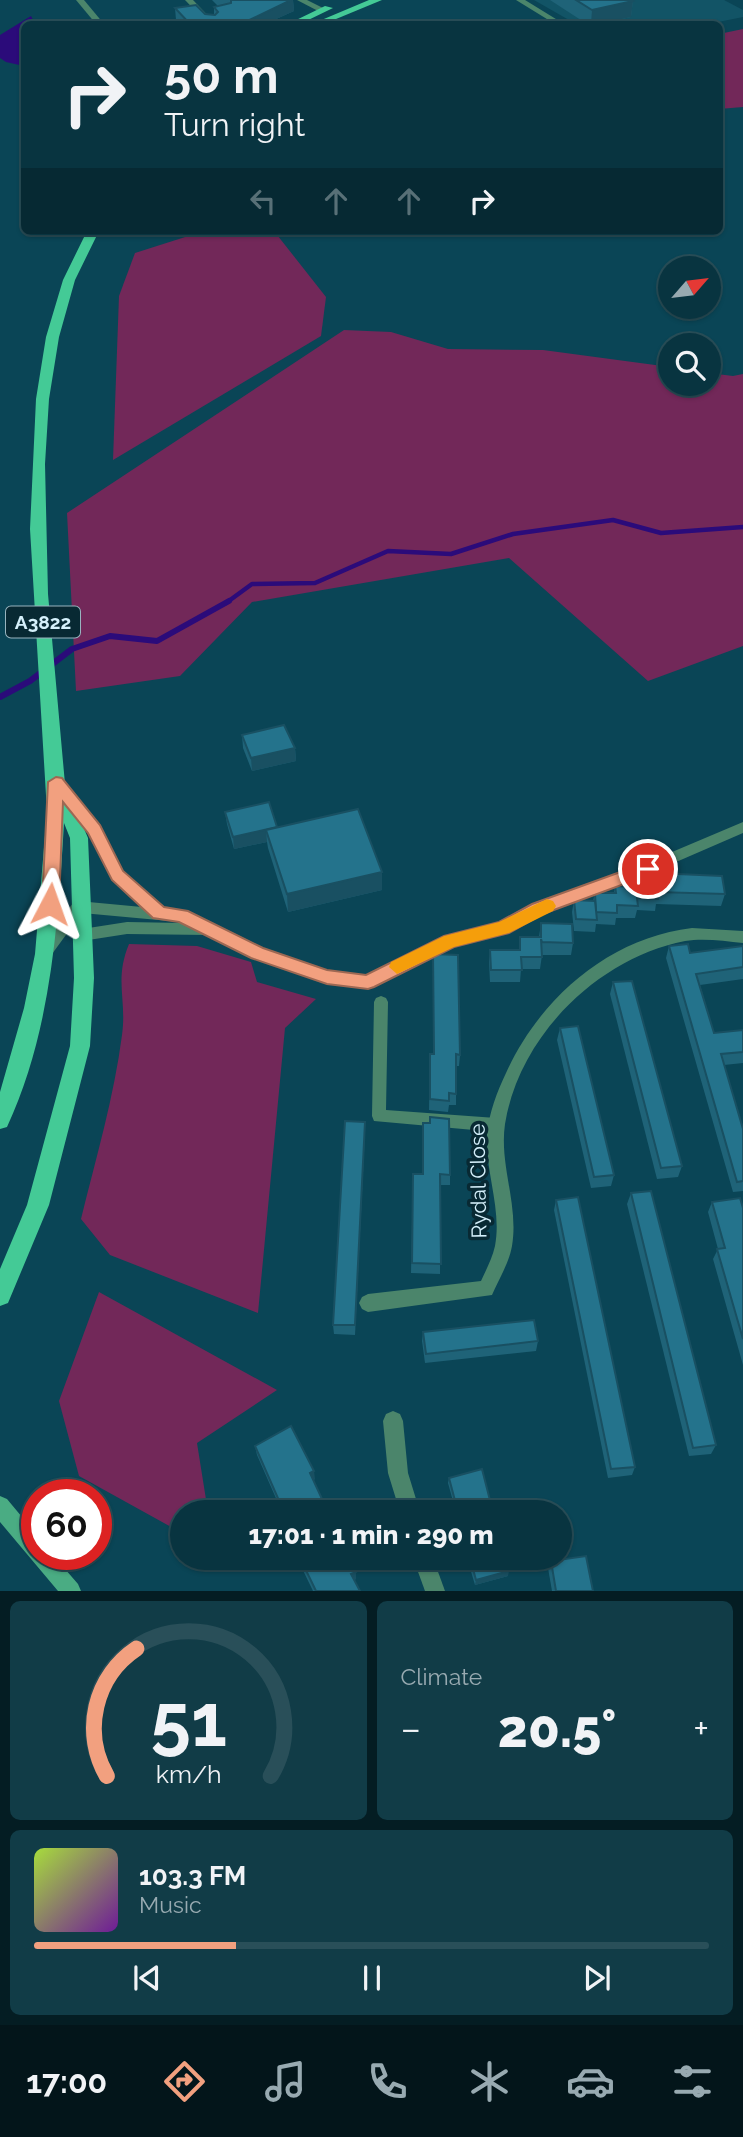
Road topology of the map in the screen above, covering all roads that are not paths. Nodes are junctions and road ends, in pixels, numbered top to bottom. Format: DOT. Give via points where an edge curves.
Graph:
graph roads {
  1 [pos="80,0"];
  2 [pos="188,0"];
  3 [pos="300,0"];
  4 [pos="351,0"];
  5 [pos="377,0"];
  6 [pos="520,0"];
  7 [pos="323,10"];
  8 [pos="217,14"];
  9 [pos="204,16"];
  10 [pos="98,21"];
  11 [pos="209,21"];
  12 [pos="299,21"];
  13 [pos="324,21"];
  14 [pos="555,21"];
  15 [pos="91,235"];
  16 [pos="56,782"];
  17 [pos="743,827"];
  18 [pos="83,907"];
  19 [pos="159,913"];
  20 [pos="213,930"];
  21 [pos="82,935"];
  22 [pos="743,937"];
  23 [pos="47,950"];
  24 [pos="380,1002"];
  25 [pos="0,1119"];
  26 [pos="496,1125"];
  27 [pos="0,1295"];
  28 [pos="368,1303"];
  29 [pos="393,1421"];
  30 [pos="406,1500"];
  31 [pos="0,1506"];
  32 [pos="21,1531"];
  33 [pos="53,1570"];
  34 [pos="427,1570"];
  35 [pos="71,1591"];
  36 [pos="435,1591"];
  1 -- 10 [label="street"];
  2 -- 9 [label="street"];
  3 -- 7 [label="street"];
  4 -- 7 [label="main road"];
  5 -- 13 [label="main road"];
  6 -- 14 [label="street"];
  7 -- 12 [label="main road"];
  8 -- 9 [label="lane"];
  9 -- 11 [label="street"];
  15 -- 16 [label="main road, A3822" via="72,276 51,345 41,415 37,492"];
  16 -- 18 [label="main road" via="79,838"];
  16 -- 19 [label="street" via="95,830 117,875"];
  16 -- 23 [label="main road"];
  17 -- 20 [label="street" via="625,878 538,908 503,928 450,941 368,982 327,977 257,953"];
  18 -- 19 [label="street"];
  18 -- 21 [label="main road"];
  18 -- 23 [label="street"];
  19 -- 20 [label="street" via="182,916"];
  20 -- 21 [label="street" via="127,929"];
  21 -- 27 [label="main road" via="80,1046 38,1205"];
  22 -- 26 [label="street, Rydal Close" via="684,935 626,953 593,972 571,990 512,1071"];
  23 -- 25 [label="main road" via="30,1026"];
  24 -- 26 [label="lane" via="379,1116"];
  26 -- 28 [label="street, Rydal Close" via="504,1244 486,1289"];
  29 -- 30 [label="street" via="398,1473"];
  31 -- 32 [label="main road"];
  33 -- 35 [label="main road"];
  34 -- 36 [label="street"];
}
